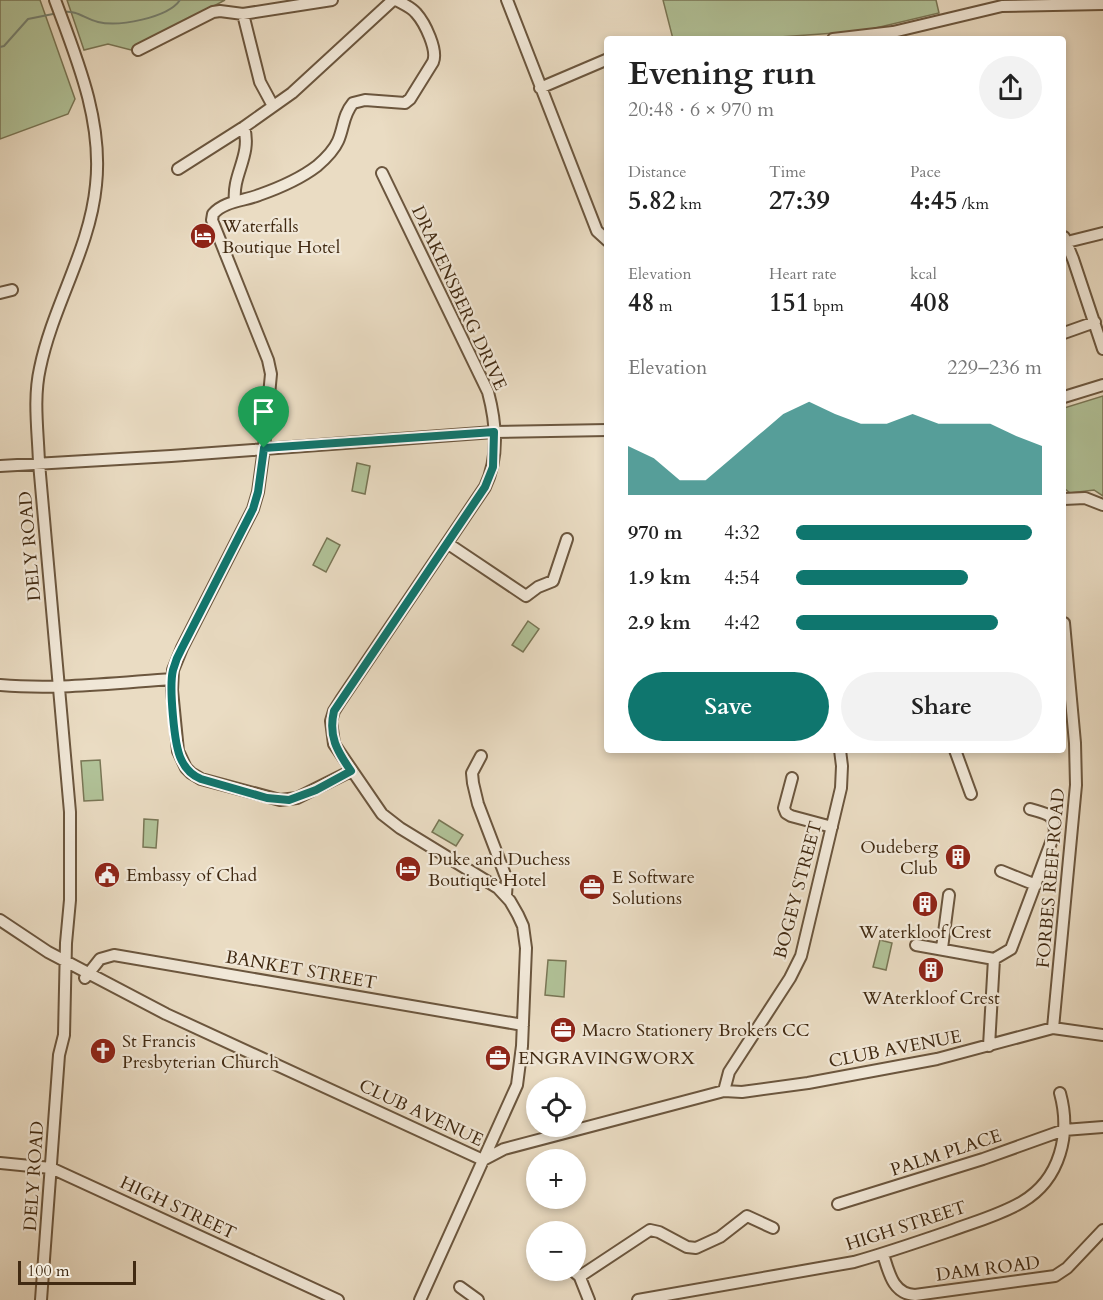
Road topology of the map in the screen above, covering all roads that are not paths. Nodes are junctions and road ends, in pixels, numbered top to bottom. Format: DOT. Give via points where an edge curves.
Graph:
graph roads {
  1 [pos="332,0"];
  2 [pos="394,0"];
  3 [pos="507,0"];
  4 [pos="1103,4"];
  5 [pos="58,9"];
  6 [pos="243,14"];
  7 [pos="893,35"];
  8 [pos="878,36"];
  9 [pos="138,50"];
  10 [pos="604,61"];
  11 [pos="540,88"];
  12 [pos="273,106"];
  13 [pos="244,127"];
  14 [pos="178,169"];
  15 [pos="382,173"];
  16 [pos="235,201"];
  17 [pos="1103,233"];
  18 [pos="604,238"];
  19 [pos="1066,240"];
  20 [pos="1066,243"];
  21 [pos="12,290"];
  22 [pos="0,293"];
  23 [pos="1095,322"];
  24 [pos="1066,332"];
  25 [pos="1103,349"];
  26 [pos="1103,385"];
  27 [pos="1066,396"];
  28 [pos="604,430"];
  29 [pos="494,432"];
  30 [pos="264,448"];
  31 [pos="39,463"];
  32 [pos="0,466"];
  33 [pos="1066,499"];
  34 [pos="1103,505"];
  35 [pos="567,539"];
  36 [pos="447,543"];
  37 [pos="1066,645"];
  38 [pos="172,679"];
  39 [pos="0,685"];
  40 [pos="59,686"];
  41 [pos="840,753"];
  42 [pos="956,753"];
  43 [pos="481,756"];
  44 [pos="351,771"];
  45 [pos="792,778"];
  46 [pos="972,794"];
  47 [pos="1030,809"];
  48 [pos="832,827"];
  49 [pos="1001,871"];
  50 [pos="1036,885"];
  51 [pos="506,895"];
  52 [pos="950,895"];
  53 [pos="0,920"];
  54 [pos="0,928"];
  55 [pos="916,945"];
  56 [pos="942,948"];
  57 [pos="994,959"];
  58 [pos="62,963"];
  59 [pos="86,976"];
  60 [pos="523,1025"];
  61 [pos="1053,1028"];
  62 [pos="1103,1035"];
  63 [pos="989,1046"];
  64 [pos="724,1091"];
  65 [pos="1060,1093"];
  66 [pos="1103,1127"];
  67 [pos="497,1128"];
  68 [pos="1064,1130"];
  69 [pos="504,1149"];
  70 [pos="483,1160"];
  71 [pos="0,1163"];
  72 [pos="51,1168"];
  73 [pos="838,1204"];
  74 [pos="773,1228"];
  75 [pos="1103,1230"];
  76 [pos="883,1254"];
  77 [pos="586,1273"];
  78 [pos="580,1281"];
  79 [pos="460,1287"];
  80 [pos="316,1295"];
  81 [pos="901,1297"];
  82 [pos="41,1300"];
  83 [pos="338,1300"];
  84 [pos="420,1300"];
  85 [pos="478,1300"];
  86 [pos="589,1300"];
  87 [pos="638,1300"];
  1 -- 6 [label="street"];
  2 -- 12 [label="street"];
  2 -- 16 [label="street" via="418,15 435,55 410,99 405,103 353,103 345,115 336,146 319,164 285,184"];
  3 -- 11 [label="street"];
  4 -- 7 [label="street" via="1002,6"];
  5 -- 31 [label="street, DELY ROAD" via="91,105 97,184 89,225 40,365 36,420"];
  6 -- 9 [label="street" via="206,14"];
  6 -- 12 [label="street" via="260,82"];
  7 -- 8 [label="street"];
  10 -- 11 [label="street"];
  11 -- 18 [label="street" via="597,231"];
  12 -- 13 [label="street"];
  13 -- 14 [label="street"];
  13 -- 16 [label="street" via="247,142"];
  15 -- 29 [label="street, DRAKENSBERG DRIVE" via="488,392"];
  16 -- 30 [label="street" via="215,211 212,220 268,360 270,388"];
  17 -- 19 [label="street"];
  20 -- 23 [label="street"];
  21 -- 22 [label="street"];
  23 -- 24 [label="street"];
  23 -- 25 [label="street"];
  26 -- 27 [label="street"];
  28 -- 29 [label="street"];
  29 -- 30 [label="street"];
  29 -- 36 [label="street, DRAKENSBERG DRIVE" via="490,478"];
  30 -- 31 [label="street"];
  30 -- 38 [label="street" via="253,509 182,648"];
  31 -- 32 [label="street"];
  31 -- 40 [label="street, DELY ROAD"];
  33 -- 34 [label="street" via="1085,498"];
  35 -- 36 [label="street" via="553,581 526,596"];
  36 -- 44 [label="street, DRAKENSBERG DRIVE" via="334,711 334,744"];
  37 -- 61 [label="street, FORBES REEF ROAD" via="1076,785"];
  38 -- 40 [label="street"];
  38 -- 44 [label="street" via="178,752 186,768 196,776 267,798 289,800"];
  39 -- 40 [label="street"];
  40 -- 58 [label="street, DELY ROAD" via="70,812"];
  41 -- 48 [label="street, BOGEY STREET" via="841,788"];
  42 -- 46 [label="street"];
  43 -- 51 [label="street" via="472,772 473,783 507,880"];
  44 -- 51 [label="street, DRAKENSBERG DRIVE" via="390,821"];
  45 -- 48 [label="street" via="786,813"];
  47 -- 50 [label="street" via="1047,814 1054,822 1054,837"];
  48 -- 64 [label="street, BOGEY STREET" via="797,965 732,1066"];
  49 -- 50 [label="street"];
  50 -- 57 [label="street" via="1011,949"];
  51 -- 60 [label="street, DRAKENSBERG DRIVE" via="525,935"];
  52 -- 56 [label="street"];
  53 -- 58 [label="street, CLUB AVENUE"];
  54 -- 58 [label="street, CLUB AVENUE"];
  55 -- 56 [label="street"];
  56 -- 57 [label="street"];
  57 -- 63 [label="street, CLUB AVENUE"];
  58 -- 59 [label="street, CLUB AVENUE"];
  58 -- 72 [label="street, DELY ROAD" via="64,1035 59,1055"];
  59 -- 60 [label="street, BANKET STREET" via="100,959 114,955"];
  59 -- 70 [label="street, CLUB AVENUE" via="117,996 166,1014"];
  60 -- 67 [label="street, DRAKENSBERG DRIVE" via="517,1085"];
  61 -- 62 [label="street, CLUB AVENUE"];
  61 -- 63 [label="street, CLUB AVENUE"];
  63 -- 64 [label="street, CLUB AVENUE" via="808,1083"];
  64 -- 69 [label="street, CLUB AVENUE"];
  65 -- 68 [label="street, HIGH STREET" via="1065,1111"];
  66 -- 68 [label="street, PALM PLACE"];
  67 -- 69 [label="street"];
  67 -- 70 [label="street, DRAKENSBERG DRIVE"];
  68 -- 73 [label="street, PALM PLACE"];
  68 -- 76 [label="street, HIGH STREET" via="1054,1170 1027,1199"];
  69 -- 70 [label="street, CLUB AVENUE"];
  70 -- 84 [label="street, DRAKENSBERG DRIVE"];
  71 -- 72 [label="street, HIGH STREET"];
  72 -- 80 [label="street, HIGH STREET"];
  72 -- 82 [label="street, DELY ROAD"];
  74 -- 77 [label="street" via="747,1216 720,1237 692,1248 650,1230"];
  75 -- 81 [label="street, DAM ROAD" via="1055,1276"];
  76 -- 81 [label="street, DAM ROAD"];
  76 -- 87 [label="street, HIGH STREET"];
  78 -- 86 [label="street"];
  79 -- 85 [label="street"];
  80 -- 83 [label="street, HIGH STREET"];
}
